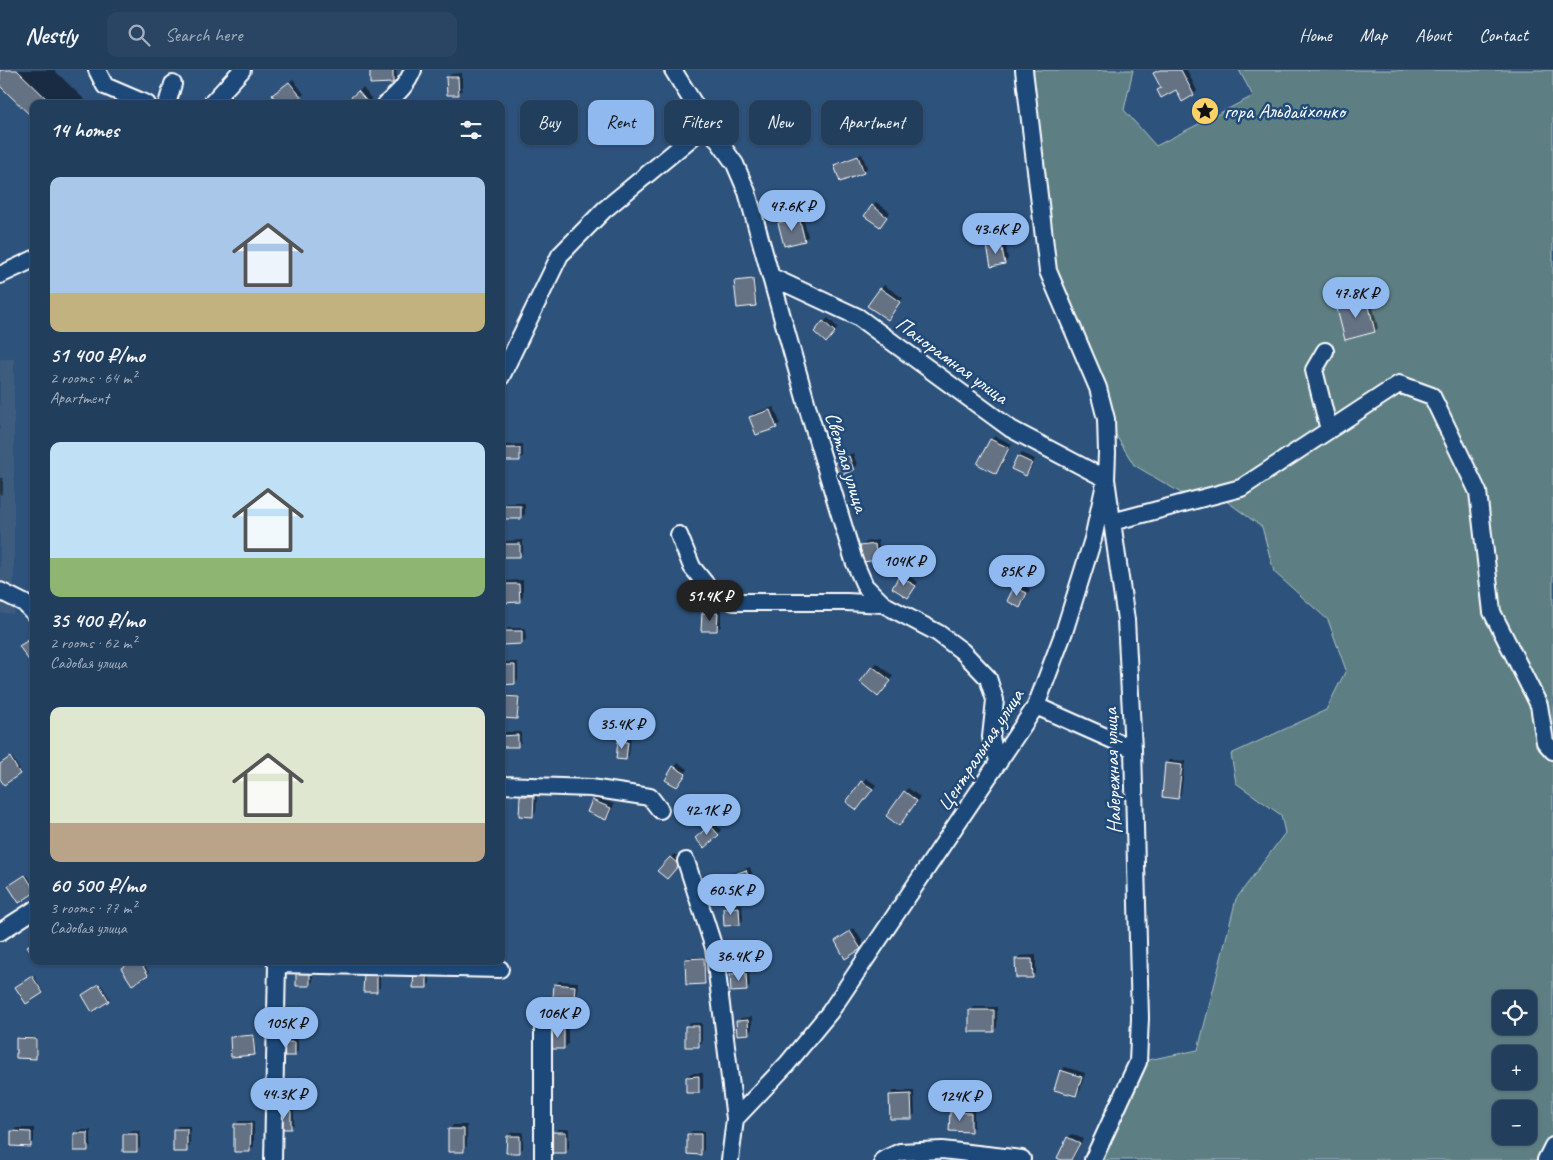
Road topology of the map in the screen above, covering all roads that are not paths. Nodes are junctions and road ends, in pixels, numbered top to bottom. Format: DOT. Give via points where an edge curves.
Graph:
graph roads {
  1 [pos="96,70"];
  2 [pos="242,70"];
  3 [pos="413,70"];
  4 [pos="673,70"];
  5 [pos="1024,70"];
  6 [pos="174,84"];
  7 [pos="137,100"];
  8 [pos="169,100"];
  9 [pos="216,100"];
  10 [pos="391,100"];
  11 [pos="692,100"];
  12 [pos="683,145"];
  13 [pos="721,145"];
  14 [pos="30,261"];
  15 [pos="0,275"];
  16 [pos="772,277"];
  17 [pos="1325,351"];
  18 [pos="505,369"];
  19 [pos="1329,430"];
  20 [pos="1106,479"];
  21 [pos="1112,522"];
  22 [pos="679,535"];
  23 [pos="0,592"];
  24 [pos="883,604"];
  25 [pos="30,609"];
  26 [pos="1036,706"];
  27 [pos="1133,749"];
  28 [pos="1553,752"];
  29 [pos="999,762"];
  30 [pos="505,786"];
  31 [pos="660,810"];
  32 [pos="686,861"];
  33 [pos="30,913"];
  34 [pos="0,932"];
  35 [pos="276,965"];
  36 [pos="351,965"];
  37 [pos="500,969"];
  38 [pos="543,1022"];
  39 [pos="735,1119"];
  40 [pos="1553,1146"];
  41 [pos="1022,1159"];
  42 [pos="273,1160"];
  43 [pos="543,1160"];
  44 [pos="730,1160"];
  45 [pos="883,1160"];
  46 [pos="1093,1160"];
  47 [pos="1546,1160"];
  1 -- 7 [label="street" via="105,86"];
  2 -- 9 [label="street"];
  3 -- 10 [label="street" via="402,90"];
  4 -- 11 [label="street, Светлая улица"];
  5 -- 20 [label="street, Центральная улица" via="1048,271 1098,388 1106,418"];
  6 -- 8 [label="street"];
  12 -- 18 [label="street" via="604,210 560,254"];
  13 -- 16 [label="street, Светлая улица" via="735,164 747,192"];
  14 -- 15 [label="street"];
  16 -- 20 [label="street, Панорамная улица" via="858,317 1011,428"];
  16 -- 24 [label="street, Светлая улица" via="854,561 865,586"];
  17 -- 19 [label="street" via="1314,370"];
  19 -- 21 [label="street" via="1241,488"];
  19 -- 28 [label="street" via="1398,384 1432,396 1478,492 1492,612 1539,705 1545,742"];
  20 -- 21 [label="street, Набережная улица"];
  20 -- 26 [label="street, Центральная улица" via="1082,575"];
  21 -- 27 [label="street, Набережная улица" via="1126,620"];
  22 -- 24 [label="street" via="692,567 713,592 734,602"];
  23 -- 25 [label="street"];
  24 -- 29 [label="street, Светлая улица" via="938,633 962,651 988,678 995,700 992,747"];
  26 -- 27 [label="street"];
  26 -- 29 [label="street, Центральная улица"];
  27 -- 46 [label="street, Набережная улица" via="1140,1018 1138,1062"];
  29 -- 39 [label="street, Центральная улица" via="830,1012 788,1064"];
  30 -- 31 [label="street" via="591,788 650,797"];
  32 -- 39 [label="street" via="714,948"];
  33 -- 34 [label="street"];
  35 -- 42 [label="street"];
  36 -- 37 [label="street"];
  38 -- 43 [label="street"];
  39 -- 44 [label="street"];
  40 -- 47 [label="street"];
  41 -- 45 [label="street" via="942,1150 900,1152"];
}
